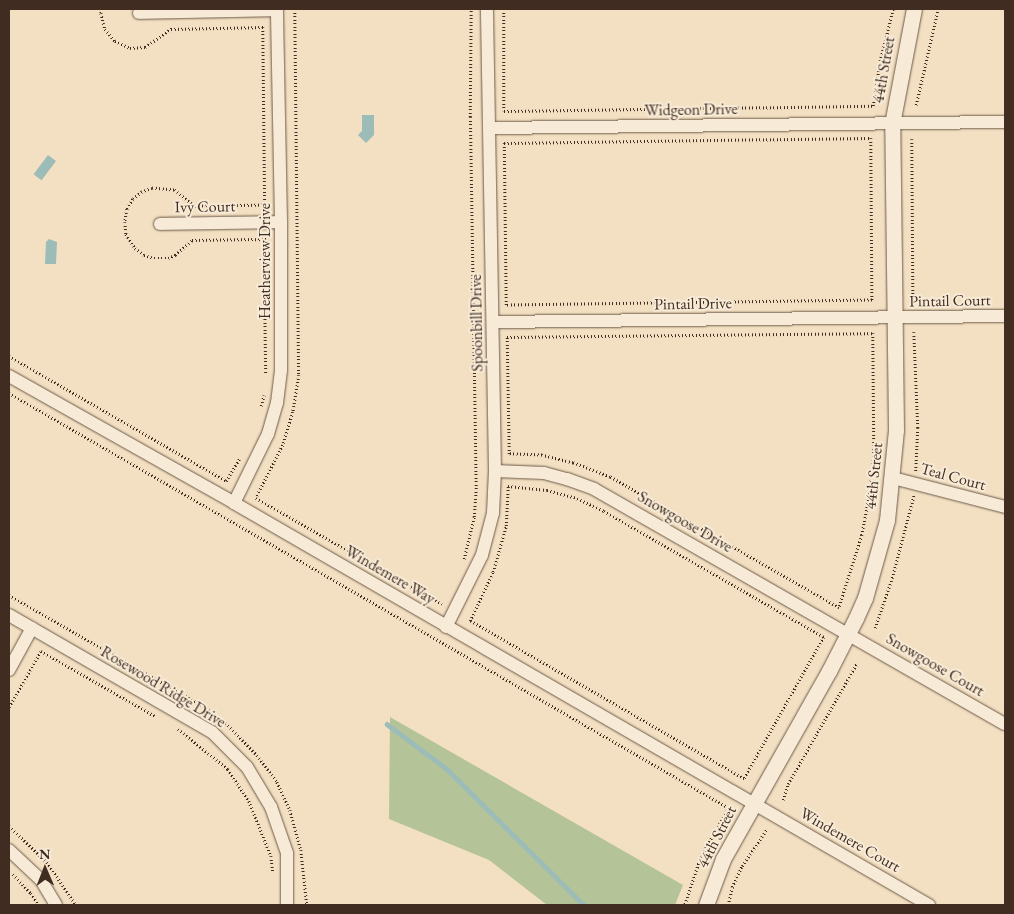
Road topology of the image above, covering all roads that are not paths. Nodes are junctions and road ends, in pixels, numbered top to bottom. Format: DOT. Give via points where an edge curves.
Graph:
graph roads {
  1 [pos="487,9"];
  2 [pos="914,9"];
  3 [pos="277,10"];
  4 [pos="139,13"];
  5 [pos="1005,122"];
  6 [pos="892,124"];
  7 [pos="490,128"];
  8 [pos="281,222"];
  9 [pos="160,224"];
  10 [pos="1005,316"];
  11 [pos="894,318"];
  12 [pos="492,322"];
  13 [pos="9,376"];
  14 [pos="495,471"];
  15 [pos="893,478"];
  16 [pos="234,503"];
  17 [pos="1005,508"];
  18 [pos="9,616"];
  19 [pos="446,627"];
  20 [pos="32,628"];
  21 [pos="848,633"];
  22 [pos="9,670"];
  23 [pos="1005,724"];
  24 [pos="754,803"];
  25 [pos="9,850"];
  26 [pos="56,905"];
  27 [pos="287,905"];
  28 [pos="706,905"];
  29 [pos="929,905"];
  1 -- 7 [label="street, Spoonbill Drive"];
  2 -- 6 [label="street, 44th Street"];
  3 -- 4 [label="street"];
  3 -- 8 [label="street, Heatherview Drive"];
  5 -- 6 [label="street, Widgeon Drive"];
  6 -- 7 [label="street, Widgeon Drive"];
  6 -- 11 [label="street, 44th Street"];
  7 -- 12 [label="street, Spoonbill Drive"];
  8 -- 9 [label="street, Ivy Court"];
  8 -- 16 [label="street, Heatherview Drive" via="281,370 277,403 268,434"];
  10 -- 11 [label="street, Pintail Court"];
  11 -- 12 [label="street, Pintail Drive"];
  11 -- 15 [label="street, 44th Street" via="896,430"];
  12 -- 14 [label="street, Spoonbill Drive"];
  13 -- 16 [label="street, Windemere Way"];
  14 -- 19 [label="street, Spoonbill Drive" via="493,514 482,555"];
  14 -- 21 [label="street, Snowgoose Drive" via="544,473 594,489"];
  15 -- 17 [label="street, Teal Court"];
  15 -- 21 [label="street, 44th Street" via="888,520 877,560 865,598"];
  16 -- 19 [label="street, Windemere Way"];
  18 -- 20 [label="street, Rosewood Ridge Drive"];
  19 -- 24 [label="street, Windemere Way"];
  20 -- 22 [label="street"];
  20 -- 27 [label="street, Rosewood Ridge Drive" via="212,732 247,766 270,807 286,853"];
  21 -- 23 [label="street, Snowgoose Court"];
  21 -- 24 [label="street, 44th Street"];
  24 -- 28 [label="street, 44th Street" via="723,859"];
  24 -- 29 [label="street, Windemere Court"];
  25 -- 26 [label="street" via="41,880"];
}
